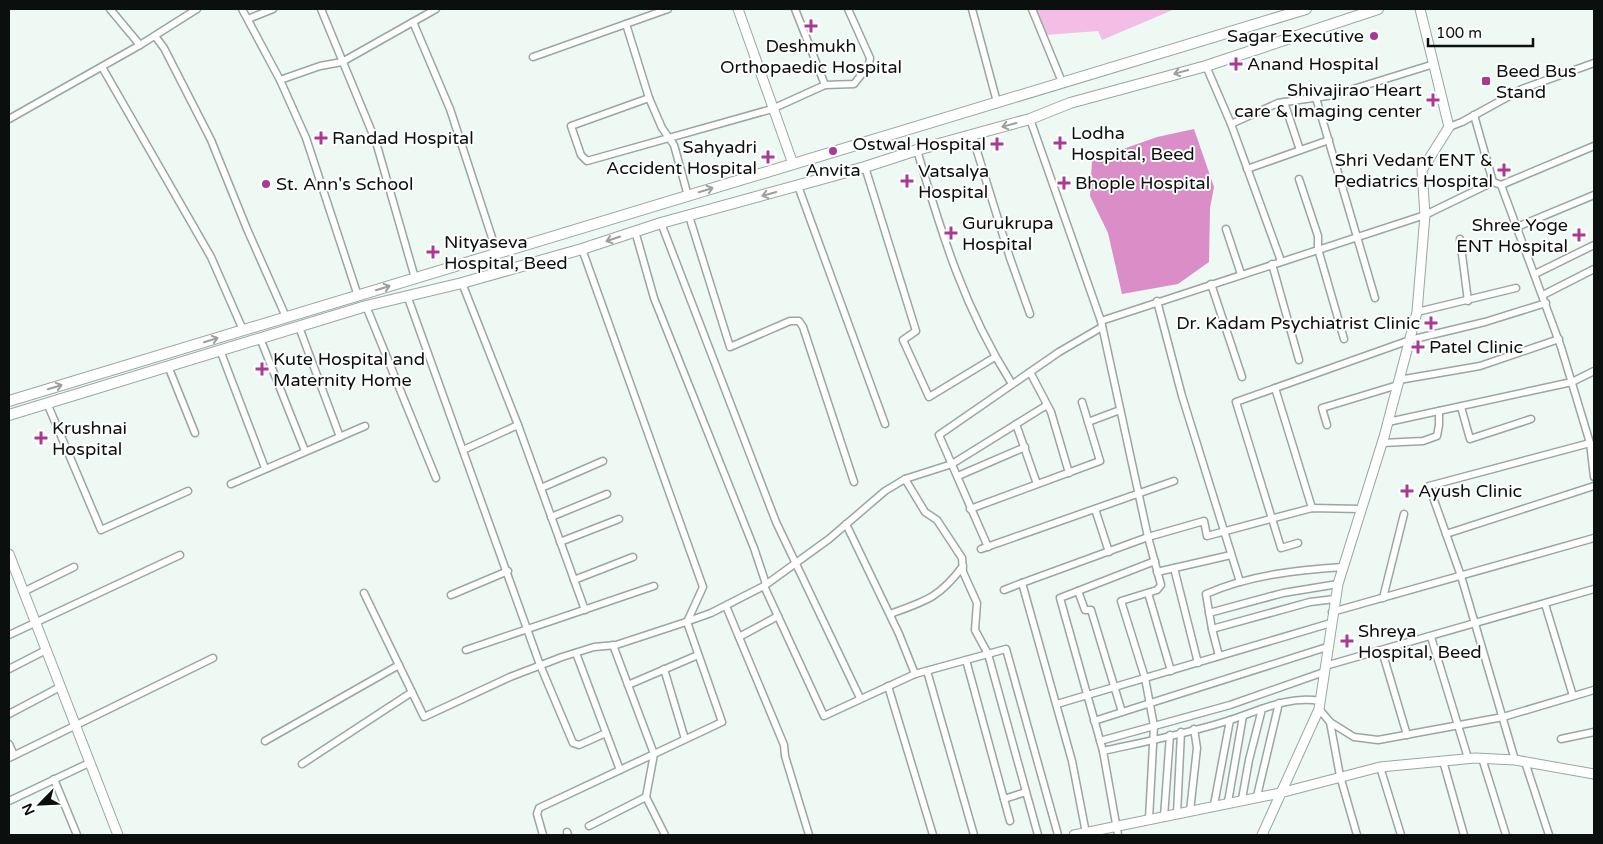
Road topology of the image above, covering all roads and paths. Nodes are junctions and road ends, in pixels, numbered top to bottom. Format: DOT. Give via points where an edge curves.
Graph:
graph roads {
  1 [pos="110,9"];
  2 [pos="196,9"];
  3 [pos="242,9"];
  4 [pos="272,9"];
  5 [pos="321,9"];
  6 [pos="436,9"];
  7 [pos="668,9"];
  8 [pos="738,9"];
  9 [pos="795,9"];
  10 [pos="848,9"];
  11 [pos="972,9"];
  12 [pos="1032,9"];
  13 [pos="1306,9"];
  14 [pos="1378,9"];
  15 [pos="1420,9"];
  16 [pos="248,18"];
  17 [pos="413,22"];
  18 [pos="626,24"];
  19 [pos="155,36"];
  20 [pos="140,45"];
  21 [pos="533,58"];
  22 [pos="342,62"];
  23 [pos="1594,63"];
  24 [pos="1434,64"];
  25 [pos="1206,66"];
  26 [pos="102,67"];
  27 [pos="280,80"];
  28 [pos="1062,82"];
  29 [pos="825,85"];
  30 [pos="648,98"];
  31 [pos="1316,98"];
  32 [pos="997,102"];
  33 [pos="1284,102"];
  34 [pos="773,108"];
  35 [pos="1474,115"];
  36 [pos="9,119"];
  37 [pos="1030,119"];
  38 [pos="1231,124"];
  39 [pos="1449,127"];
  40 [pos="972,135"];
  41 [pos="669,138"];
  42 [pos="1329,140"];
  43 [pos="1594,146"];
  44 [pos="918,150"];
  45 [pos="1300,150"];
  46 [pos="793,164"];
  47 [pos="865,168"];
  48 [pos="1247,168"];
  49 [pos="1299,179"];
  50 [pos="1493,182"];
  51 [pos="798,186"];
  52 [pos="1500,186"];
  53 [pos="1594,195"];
  54 [pos="688,196"];
  55 [pos="1425,215"];
  56 [pos="689,216"];
  57 [pos="661,223"];
  58 [pos="1517,227"];
  59 [pos="1226,229"];
  60 [pos="635,231"];
  61 [pos="1357,236"];
  62 [pos="1460,239"];
  63 [pos="1594,245"];
  64 [pos="582,249"];
  65 [pos="1318,249"];
  66 [pos="497,253"];
  67 [pos="1281,261"];
  68 [pos="1272,264"];
  69 [pos="1594,269"];
  70 [pos="1241,274"];
  71 [pos="1535,274"];
  72 [pos="415,278"];
  73 [pos="462,283"];
  74 [pos="1211,284"];
  75 [pos="1516,288"];
  76 [pos="1543,295"];
  77 [pos="358,296"];
  78 [pos="408,298"];
  79 [pos="1375,298"];
  80 [pos="1157,301"];
  81 [pos="1468,301"];
  82 [pos="1546,303"];
  83 [pos="366,306"];
  84 [pos="1417,312"];
  85 [pos="1030,314"];
  86 [pos="286,317"];
  87 [pos="1102,324"];
  88 [pos="299,327"];
  89 [pos="243,330"];
  90 [pos="260,338"];
  91 [pos="1344,339"];
  92 [pos="1410,340"];
  93 [pos="1559,340"];
  94 [pos="220,350"];
  95 [pos="995,357"];
  96 [pos="1299,360"];
  97 [pos="168,366"];
  98 [pos="1594,371"];
  99 [pos="1030,372"];
  100 [pos="1242,377"];
  101 [pos="1572,382"];
  102 [pos="1399,383"];
  103 [pos="1012,384"];
  104 [pos="1275,388"];
  105 [pos="9,401"];
  106 [pos="1082,402"];
  107 [pos="47,403"];
  108 [pos="1047,405"];
  109 [pos="1461,407"];
  110 [pos="1120,410"];
  111 [pos="1439,411"];
  112 [pos="9,414"];
  113 [pos="1531,419"];
  114 [pos="1088,422"];
  115 [pos="1388,422"];
  116 [pos="885,424"];
  117 [pos="1016,424"];
  118 [pos="518,425"];
  119 [pos="365,426"];
  120 [pos="1327,426"];
  121 [pos="195,433"];
  122 [pos="340,436"];
  123 [pos="1382,443"];
  124 [pos="1590,443"];
  125 [pos="1025,447"];
  126 [pos="463,450"];
  127 [pos="305,451"];
  128 [pos="603,462"];
  129 [pos="952,464"];
  130 [pos="265,468"];
  131 [pos="1069,472"];
  132 [pos="958,476"];
  133 [pos="1594,477"];
  134 [pos="436,478"];
  135 [pos="905,480"];
  136 [pos="1174,481"];
  137 [pos="854,482"];
  138 [pos="231,484"];
  139 [pos="1037,484"];
  140 [pos="1594,486"];
  141 [pos="541,488"];
  142 [pos="188,491"];
  143 [pos="608,494"];
  144 [pos="1137,494"];
  145 [pos="1312,508"];
  146 [pos="970,509"];
  147 [pos="1095,509"];
  148 [pos="1361,509"];
  149 [pos="1404,514"];
  150 [pos="551,517"];
  151 [pos="1272,518"];
  152 [pos="619,519"];
  153 [pos="846,524"];
  154 [pos="1223,531"];
  155 [pos="1446,534"];
  156 [pos="1148,537"];
  157 [pos="1594,538"];
  158 [pos="560,542"];
  159 [pos="1298,543"];
  160 [pos="1109,552"];
  161 [pos="9,554"];
  162 [pos="180,555"];
  163 [pos="1231,555"];
  164 [pos="633,557"];
  165 [pos="1155,561"];
  166 [pos="796,564"];
  167 [pos="74,566"];
  168 [pos="963,566"];
  169 [pos="1342,567"];
  170 [pos="1174,568"];
  171 [pos="508,572"];
  172 [pos="1157,572"];
  173 [pos="1461,576"];
  174 [pos="574,580"];
  175 [pos="1240,582"];
  176 [pos="1022,583"];
  177 [pos="1338,584"];
  178 [pos="765,585"];
  179 [pos="654,586"];
  180 [pos="1004,590"];
  181 [pos="1594,590"];
  182 [pos="1078,591"];
  183 [pos="23,592"];
  184 [pos="364,593"];
  185 [pos="1148,593"];
  186 [pos="451,595"];
  187 [pos="1382,598"];
  188 [pos="1335,599"];
  189 [pos="1545,604"];
  190 [pos="726,606"];
  191 [pos="585,610"];
  192 [pos="1332,612"];
  193 [pos="1209,613"];
  194 [pos="890,614"];
  195 [pos="778,616"];
  196 [pos="35,622"];
  197 [pos="687,622"];
  198 [pos="1331,623"];
  199 [pos="1476,625"];
  200 [pos="528,628"];
  201 [pos="1212,629"];
  202 [pos="9,635"];
  203 [pos="739,637"];
  204 [pos="1431,637"];
  205 [pos="613,645"];
  206 [pos="1327,647"];
  207 [pos="46,650"];
  208 [pos="466,650"];
  209 [pos="1382,650"];
  210 [pos="576,652"];
  211 [pos="988,654"];
  212 [pos="698,655"];
  213 [pos="1219,656"];
  214 [pos="213,658"];
  215 [pos="966,660"];
  216 [pos="1198,663"];
  217 [pos="399,665"];
  218 [pos="540,665"];
  219 [pos="9,669"];
  220 [pos="664,669"];
  221 [pos="1324,669"];
  222 [pos="927,671"];
  223 [pos="1170,671"];
  224 [pos="915,674"];
  225 [pos="1145,678"];
  226 [pos="628,685"];
  227 [pos="888,686"];
  228 [pos="60,687"];
  229 [pos="1115,688"];
  230 [pos="1594,690"];
  231 [pos="412,692"];
  232 [pos="1087,696"];
  233 [pos="1574,696"];
  234 [pos="860,698"];
  235 [pos="1280,703"];
  236 [pos="1057,704"];
  237 [pos="1150,704"];
  238 [pos="1319,705"];
  239 [pos="1262,709"];
  240 [pos="1122,712"];
  241 [pos="9,714"];
  242 [pos="1243,716"];
  243 [pos="1503,717"];
  244 [pos="1230,720"];
  245 [pos="1094,721"];
  246 [pos="1330,722"];
  247 [pos="74,724"];
  248 [pos="1154,726"];
  249 [pos="1458,726"];
  250 [pos="1194,729"];
  251 [pos="1181,732"];
  252 [pos="1594,732"];
  253 [pos="606,733"];
  254 [pos="1170,735"];
  255 [pos="1407,735"];
  256 [pos="685,739"];
  257 [pos="1155,739"];
  258 [pos="1561,739"];
  259 [pos="265,741"];
  260 [pos="1100,741"];
  261 [pos="9,744"];
  262 [pos="1102,751"];
  263 [pos="654,754"];
  264 [pos="11,756"];
  265 [pos="1468,758"];
  266 [pos="1482,758"];
  267 [pos="1514,760"];
  268 [pos="1443,761"];
  269 [pos="1525,762"];
  270 [pos="90,763"];
  271 [pos="302,764"];
  272 [pos="1380,767"];
  273 [pos="620,770"];
  274 [pos="1594,774"];
  275 [pos="1340,776"];
  276 [pos="54,779"];
  277 [pos="1026,792"];
  278 [pos="1280,793"];
  279 [pos="1257,796"];
  280 [pos="646,797"];
  281 [pos="1004,799"];
  282 [pos="1242,799"];
  283 [pos="9,801"];
  284 [pos="1228,802"];
  285 [pos="1214,805"];
  286 [pos="1190,811"];
  287 [pos="1176,814"];
  288 [pos="1164,817"];
  289 [pos="1010,820"];
  290 [pos="1149,820"];
  291 [pos="589,826"];
  292 [pos="1118,831"];
  293 [pos="1082,834"];
  294 [pos="77,835"];
  295 [pos="118,835"];
  296 [pos="543,835"];
  297 [pos="665,835"];
  298 [pos="809,835"];
  299 [pos="933,835"];
  300 [pos="974,835"];
  301 [pos="1038,835"];
  302 [pos="1058,835"];
  303 [pos="1262,835"];
  304 [pos="1356,835"];
  305 [pos="1401,835"];
  306 [pos="1464,835"];
  307 [pos="1506,835"];
  308 [pos="1549,835"];
  1 -- 20 [label="street"];
  2 -- 19 [label="street"];
  3 -- 16 [label="street"];
  4 -- 16 [label="street"];
  5 -- 22 [label="street"];
  6 -- 17 [label="street"];
  7 -- 18 [label="street"];
  8 -- 34 [label="street"];
  9 -- 29 [label="street"];
  10 -- 29 [label="street" via="870,58 870,65 854,84"];
  11 -- 32 [label="street"];
  12 -- 28 [label="street"];
  13 -- 28 [label="main road"];
  14 -- 25 [label="main road"];
  15 -- 24 [label="street"];
  16 -- 27 [label="street"];
  17 -- 22 [label="street"];
  17 -- 66 [label="street" via="450,109"];
  18 -- 21 [label="street"];
  18 -- 30 [label="street"];
  19 -- 20 [label="street"];
  19 -- 86 [label="street" via="211,140"];
  20 -- 26 [label="street"];
  22 -- 27 [label="street"];
  22 -- 72 [label="street" via="376,142"];
  23 -- 35 [label="street" via="1522,89"];
  24 -- 31 [label="street"];
  24 -- 39 [label="street"];
  25 -- 37 [label="main road, one-way" via="1070,103"];
  25 -- 38 [label="street"];
  26 -- 36 [label="street"];
  26 -- 89 [label="street" via="211,257"];
  27 -- 77 [label="street" via="306,138"];
  28 -- 32 [label="main road"];
  29 -- 34 [label="street"];
  30 -- 41 [label="street"];
  30 -- 41 [label="street" via="570,126 581,155 587,161"];
  31 -- 33 [label="street"];
  31 -- 42 [label="street"];
  32 -- 46 [label="main road"];
  33 -- 38 [label="street"];
  33 -- 45 [label="street"];
  34 -- 41 [label="street"];
  34 -- 46 [label="street"];
  35 -- 39 [label="street"];
  35 -- 50 [label="street"];
  37 -- 40 [label="main road, one-way"];
  37 -- 87 [label="street"];
  38 -- 48 [label="street"];
  39 -- 55 [label="street" via="1422,170"];
  40 -- 44 [label="main road"];
  40 -- 85 [label="street"];
  41 -- 54 [label="street" via="681,166"];
  42 -- 45 [label="street"];
  42 -- 61 [label="street"];
  43 -- 52 [label="street"];
  44 -- 47 [label="main road"];
  44 -- 95 [label="street" via="951,259 973,316"];
  45 -- 48 [label="street"];
  54 -- 46 [label="main road, one-way"];
  47 -- 51 [label="main road"];
  47 -- 95 [label="street" via="916,331 903,340 930,398"];
  48 -- 67 [label="street"];
  49 -- 65 [label="street" via="1318,236"];
  50 -- 52 [label="street"];
  50 -- 55 [label="street"];
  51 -- 56 [label="main road, one-way"];
  51 -- 116 [label="street"];
  52 -- 58 [label="street"];
  53 -- 58 [label="street"];
  54 -- 66 [label="main road"];
  55 -- 61 [label="street"];
  55 -- 84 [label="street"];
  56 -- 57 [label="main road"];
  56 -- 137 [label="street" via="730,347 790,321 799,321 803,327"];
  57 -- 60 [label="main road"];
  57 -- 166 [label="street" via="758,479"];
  58 -- 71 [label="street"];
  59 -- 70 [label="street"];
  60 -- 64 [label="main road, one-way"];
  60 -- 178 [label="street" via="654,298 754,548"];
  61 -- 65 [label="street"];
  61 -- 79 [label="street"];
  62 -- 81 [label="street"];
  63 -- 71 [label="street"];
  64 -- 73 [label="main road"];
  64 -- 197 [label="street" via="703,587"];
  65 -- 67 [label="street"];
  65 -- 91 [label="street"];
  66 -- 72 [label="main road"];
  67 -- 68 [label="street"];
  68 -- 70 [label="street"];
  68 -- 96 [label="street"];
  69 -- 76 [label="street"];
  70 -- 74 [label="street"];
  71 -- 76 [label="street"];
  77 -- 72 [label="main road, one-way"];
  73 -- 78 [label="main road"];
  73 -- 118 [label="street"];
  74 -- 80 [label="street"];
  74 -- 100 [label="street"];
  75 -- 81 [label="street"];
  76 -- 82 [label="street"];
  77 -- 86 [label="main road"];
  78 -- 83 [label="main road"];
  78 -- 126 [label="street"];
  80 -- 87 [label="street"];
  80 -- 154 [label="street"];
  81 -- 84 [label="street"];
  82 -- 92 [label="street"];
  82 -- 93 [label="street"];
  83 -- 88 [label="main road"];
  83 -- 134 [label="street"];
  84 -- 92 [label="street"];
  86 -- 89 [label="main road"];
  87 -- 99 [label="street"];
  87 -- 110 [label="street"];
  88 -- 90 [label="main road"];
  88 -- 122 [label="street"];
  105 -- 89 [label="main road, one-way"];
  90 -- 94 [label="main road"];
  90 -- 127 [label="street"];
  92 -- 102 [label="street"];
  92 -- 104 [label="street"];
  93 -- 101 [label="street"];
  93 -- 102 [label="street" via="1480,366"];
  94 -- 97 [label="main road"];
  94 -- 130 [label="street"];
  95 -- 103 [label="street"];
  97 -- 107 [label="main road"];
  97 -- 121 [label="street"];
  98 -- 101 [label="street"];
  99 -- 103 [label="street"];
  99 -- 108 [label="street"];
  101 -- 109 [label="street"];
  101 -- 124 [label="street"];
  102 -- 115 [label="street"];
  102 -- 120 [label="street" via="1322,408"];
  103 -- 129 [label="street" via="939,435"];
  104 -- 145 [label="street"];
  104 -- 151 [label="street" via="1236,402"];
  106 -- 114 [label="street"];
  107 -- 112 [label="main road"];
  107 -- 142 [label="street" via="101,530"];
  108 -- 117 [label="street"];
  108 -- 131 [label="street"];
  109 -- 111 [label="street"];
  109 -- 113 [label="street" via="1470,439"];
  110 -- 114 [label="street"];
  110 -- 144 [label="street"];
  111 -- 115 [label="street"];
  111 -- 123 [label="street" via="1437,436 1423,441"];
  114 -- 131 [label="street" via="1100,461"];
  115 -- 123 [label="street"];
  117 -- 125 [label="street"];
  117 -- 129 [label="street"];
  118 -- 126 [label="street"];
  118 -- 141 [label="street"];
  119 -- 122 [label="street"];
  122 -- 127 [label="street"];
  123 -- 148 [label="street"];
  124 -- 133 [label="street"];
  124 -- 155 [label="street" via="1430,486"];
  125 -- 132 [label="street"];
  125 -- 139 [label="street"];
  126 -- 171 [label="street"];
  127 -- 130 [label="street"];
  128 -- 141 [label="street"];
  129 -- 132 [label="street"];
  129 -- 135 [label="street"];
  130 -- 138 [label="street"];
  131 -- 139 [label="street"];
  132 -- 146 [label="street"];
  135 -- 153 [label="street" via="885,491"];
  135 -- 168 [label="street" via="925,512 937,520 962,558"];
  136 -- 144 [label="street"];
  139 -- 146 [label="street"];
  140 -- 155 [label="street"];
  141 -- 150 [label="street"];
  143 -- 150 [label="street"];
  144 -- 147 [label="street"];
  144 -- 156 [label="street"];
  145 -- 148 [label="street"];
  145 -- 151 [label="street"];
  146 -- 147 [label="street" via="984,548"];
  147 -- 160 [label="street"];
  148 -- 169 [label="street"];
  149 -- 187 [label="street"];
  150 -- 158 [label="street"];
  151 -- 154 [label="street"];
  151 -- 159 [label="street" via="1281,548"];
  152 -- 158 [label="street"];
  153 -- 166 [label="street"];
  153 -- 194 [label="street"];
  154 -- 156 [label="street" via="1207,536 1204,520"];
  154 -- 163 [label="street"];
  155 -- 173 [label="street"];
  156 -- 160 [label="street"];
  156 -- 165 [label="street"];
  157 -- 173 [label="street"];
  158 -- 174 [label="street"];
  160 -- 176 [label="street"];
  161 -- 183 [label="street"];
  162 -- 196 [label="street"];
  163 -- 170 [label="street"];
  163 -- 175 [label="street"];
  164 -- 174 [label="street"];
  165 -- 172 [label="street"];
  165 -- 182 [label="street"];
  166 -- 178 [label="street"];
  166 -- 234 [label="street"];
  167 -- 183 [label="street"];
  168 -- 194 [label="street" via="936,595"];
  168 -- 211 [label="street" via="977,603 975,630"];
  169 -- 175 [label="street" via="1302,570"];
  169 -- 177 [label="street"];
  170 -- 172 [label="street"];
  170 -- 216 [label="street"];
  171 -- 186 [label="street"];
  171 -- 200 [label="street"];
  172 -- 185 [label="street" via="1161,585"];
  173 -- 187 [label="street"];
  173 -- 199 [label="street"];
  174 -- 191 [label="street"];
  175 -- 193 [label="street" via="1206,594"];
  176 -- 180 [label="street"];
  176 -- 236 [label="street"];
  177 -- 188 [label="street"];
  177 -- 193 [label="street" via="1283,593"];
  178 -- 190 [label="street"];
  178 -- 195 [label="street"];
  179 -- 191 [label="street"];
  181 -- 189 [label="street"];
  182 -- 229 [label="street" via="1085,610 1091,610"];
  182 -- 232 [label="street" via="1060,598"];
  183 -- 196 [label="street"];
  184 -- 217 [label="street"];
  185 -- 223 [label="street"];
  185 -- 225 [label="street" via="1121,601"];
  187 -- 192 [label="street"];
  188 -- 192 [label="street"];
  188 -- 201 [label="street" via="1310,602"];
  189 -- 199 [label="street"];
  189 -- 233 [label="street"];
  190 -- 197 [label="street"];
  190 -- 203 [label="street"];
  191 -- 200 [label="street"];
  192 -- 198 [label="street"];
  193 -- 201 [label="street"];
  194 -- 224 [label="street"];
  195 -- 203 [label="street"];
  195 -- 234 [label="street" via="824,716"];
  196 -- 202 [label="street"];
  196 -- 207 [label="street"];
  197 -- 205 [label="street"];
  197 -- 212 [label="street"];
  198 -- 206 [label="street"];
  198 -- 213 [label="street"];
  199 -- 204 [label="street"];
  199 -- 243 [label="street"];
  200 -- 208 [label="street"];
  200 -- 218 [label="street"];
  201 -- 213 [label="street"];
  203 -- 298 [label="street" via="784,745"];
  204 -- 209 [label="street"];
  204 -- 249 [label="street"];
  205 -- 210 [label="street"];
  205 -- 226 [label="street"];
  206 -- 221 [label="street"];
  206 -- 237 [label="street"];
  207 -- 219 [label="street"];
  207 -- 228 [label="street"];
  209 -- 221 [label="street"];
  209 -- 255 [label="street"];
  210 -- 218 [label="street"];
  210 -- 253 [label="street"];
  211 -- 215 [label="street"];
  211 -- 277 [label="street"];
  211 -- 302 [label="street" via="1006,649"];
  212 -- 220 [label="street"];
  212 -- 256 [label="street" via="722,722"];
  213 -- 216 [label="street"];
  214 -- 247 [label="street"];
  215 -- 222 [label="street"];
  215 -- 281 [label="street"];
  216 -- 223 [label="street"];
  217 -- 231 [label="street"];
  217 -- 259 [label="street"];
  218 -- 231 [label="street" via="424,717"];
  218 -- 253 [label="street" via="573,743 579,746"];
  220 -- 226 [label="street"];
  220 -- 256 [label="street"];
  221 -- 238 [label="street"];
  221 -- 248 [label="street" via="1230,705"];
  222 -- 224 [label="street"];
  222 -- 300 [label="street"];
  223 -- 225 [label="street"];
  224 -- 227 [label="street"];
  225 -- 229 [label="street"];
  225 -- 237 [label="street"];
  226 -- 263 [label="street"];
  227 -- 234 [label="street"];
  227 -- 299 [label="street"];
  228 -- 241 [label="street"];
  228 -- 247 [label="street"];
  229 -- 232 [label="street"];
  229 -- 240 [label="street"];
  230 -- 233 [label="street"];
  231 -- 271 [label="street"];
  232 -- 236 [label="street"];
  232 -- 245 [label="street"];
  233 -- 243 [label="street"];
  235 -- 238 [label="street" via="1306,698"];
  235 -- 239 [label="street"];
  235 -- 279 [label="street"];
  236 -- 293 [label="street" via="1072,761"];
  237 -- 240 [label="street"];
  237 -- 248 [label="street"];
  238 -- 246 [label="street"];
  238 -- 278 [label="street"];
  239 -- 242 [label="street"];
  239 -- 282 [label="street"];
  240 -- 245 [label="street"];
  242 -- 244 [label="street"];
  242 -- 284 [label="street"];
  243 -- 249 [label="street"];
  243 -- 267 [label="street"];
  244 -- 250 [label="street"];
  244 -- 285 [label="street"];
  245 -- 260 [label="street"];
  246 -- 255 [label="street" via="1354,737 1378,740"];
  246 -- 275 [label="street"];
  247 -- 264 [label="street"];
  247 -- 270 [label="street"];
  248 -- 257 [label="street"];
  248 -- 260 [label="street"];
  249 -- 255 [label="street"];
  249 -- 265 [label="street"];
  250 -- 251 [label="street"];
  250 -- 286 [label="street" via="1197,748"];
  251 -- 254 [label="street"];
  251 -- 287 [label="street"];
  252 -- 258 [label="street"];
  253 -- 273 [label="street"];
  254 -- 257 [label="street"];
  254 -- 288 [label="street"];
  256 -- 263 [label="street"];
  257 -- 262 [label="street"];
  257 -- 290 [label="street"];
  260 -- 262 [label="street"];
  261 -- 264 [label="street"];
  262 -- 292 [label="street"];
  263 -- 273 [label="street"];
  263 -- 280 [label="street"];
  265 -- 266 [label="street"];
  265 -- 268 [label="street"];
  266 -- 267 [label="street"];
  266 -- 307 [label="street"];
  267 -- 269 [label="street"];
  268 -- 272 [label="street"];
  268 -- 306 [label="street"];
  269 -- 274 [label="street"];
  269 -- 308 [label="street"];
  270 -- 276 [label="street"];
  270 -- 295 [label="street"];
  272 -- 275 [label="street"];
  272 -- 305 [label="street"];
  273 -- 296 [label="street" via="539,808 537,814"];
  275 -- 278 [label="street"];
  275 -- 304 [label="street"];
  276 -- 283 [label="street"];
  276 -- 294 [label="street"];
  277 -- 281 [label="street"];
  277 -- 301 [label="street"];
  278 -- 279 [label="street"];
  278 -- 303 [label="street"];
  279 -- 282 [label="street"];
  280 -- 291 [label="street"];
  280 -- 297 [label="street"];
  281 -- 289 [label="street"];
  282 -- 284 [label="street"];
  284 -- 285 [label="street"];
  285 -- 286 [label="street"];
  286 -- 287 [label="street"];
  287 -- 288 [label="street"];
  288 -- 290 [label="street"];
  290 -- 292 [label="street"];
  292 -- 293 [label="street"];
}
